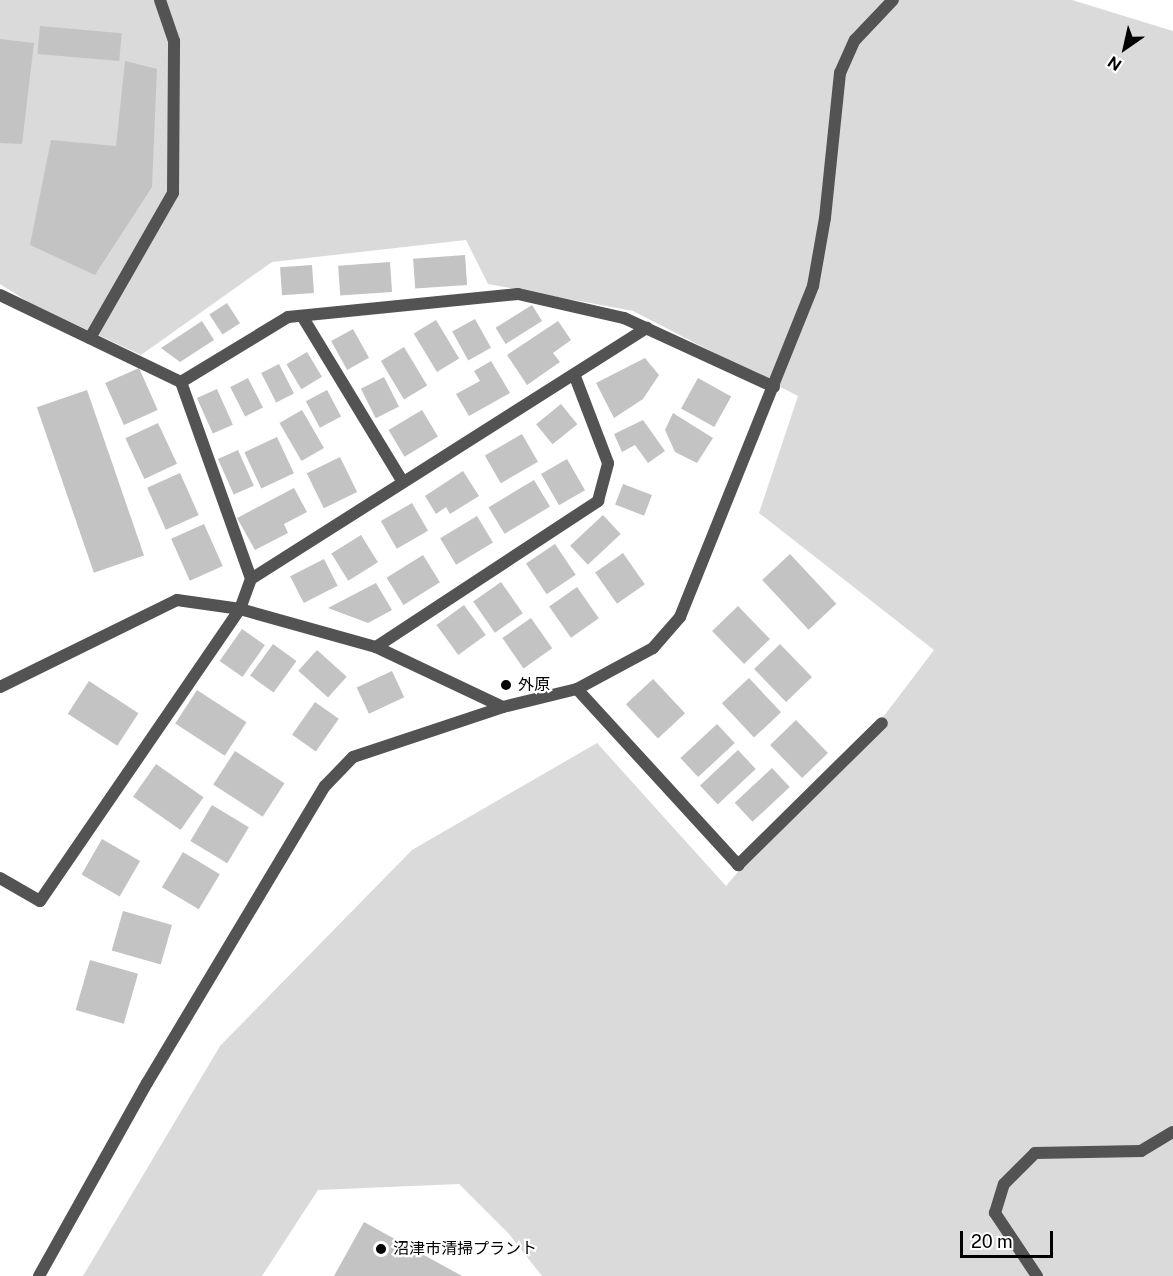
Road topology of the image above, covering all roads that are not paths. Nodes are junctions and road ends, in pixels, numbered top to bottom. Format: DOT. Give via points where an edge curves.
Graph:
graph roads {
  1 [pos="160,0"];
  2 [pos="893,0"];
  3 [pos="0,295"];
  4 [pos="302,316"];
  5 [pos="647,328"];
  6 [pos="90,338"];
  7 [pos="574,374"];
  8 [pos="181,382"];
  9 [pos="774,387"];
  10 [pos="403,482"];
  11 [pos="251,579"];
  12 [pos="240,609"];
  13 [pos="376,647"];
  14 [pos="0,687"];
  15 [pos="577,689"];
  16 [pos="503,707"];
  17 [pos="882,723"];
  18 [pos="0,878"];
  19 [pos="1173,1132"];
  20 [pos="39,1276"];
  21 [pos="1037,1276"];
  1 -- 6 [label="street" via="174,41 173,193"];
  2 -- 9 [label="street" via="855,40 840,73 825,218 813,286"];
  3 -- 6 [label="street"];
  4 -- 5 [label="street" via="518,294 624,318"];
  4 -- 8 [label="street" via="288,317"];
  4 -- 10 [label="street"];
  5 -- 7 [label="street"];
  5 -- 9 [label="street"];
  6 -- 8 [label="street"];
  7 -- 10 [label="street"];
  7 -- 13 [label="street" via="608,463 598,501"];
  8 -- 11 [label="street"];
  9 -- 15 [label="street" via="680,617 653,648"];
  10 -- 11 [label="street"];
  11 -- 12 [label="street"];
  12 -- 13 [label="street"];
  12 -- 14 [label="street" via="177,600"];
  12 -- 18 [label="street" via="40,901"];
  13 -- 16 [label="street"];
  15 -- 16 [label="street"];
  15 -- 17 [label="street" via="738,865"];
  16 -- 20 [label="street" via="353,757 325,786 147,1083"];
  19 -- 21 [label="street" via="1141,1151 1035,1153 1004,1184 995,1213"];
}
